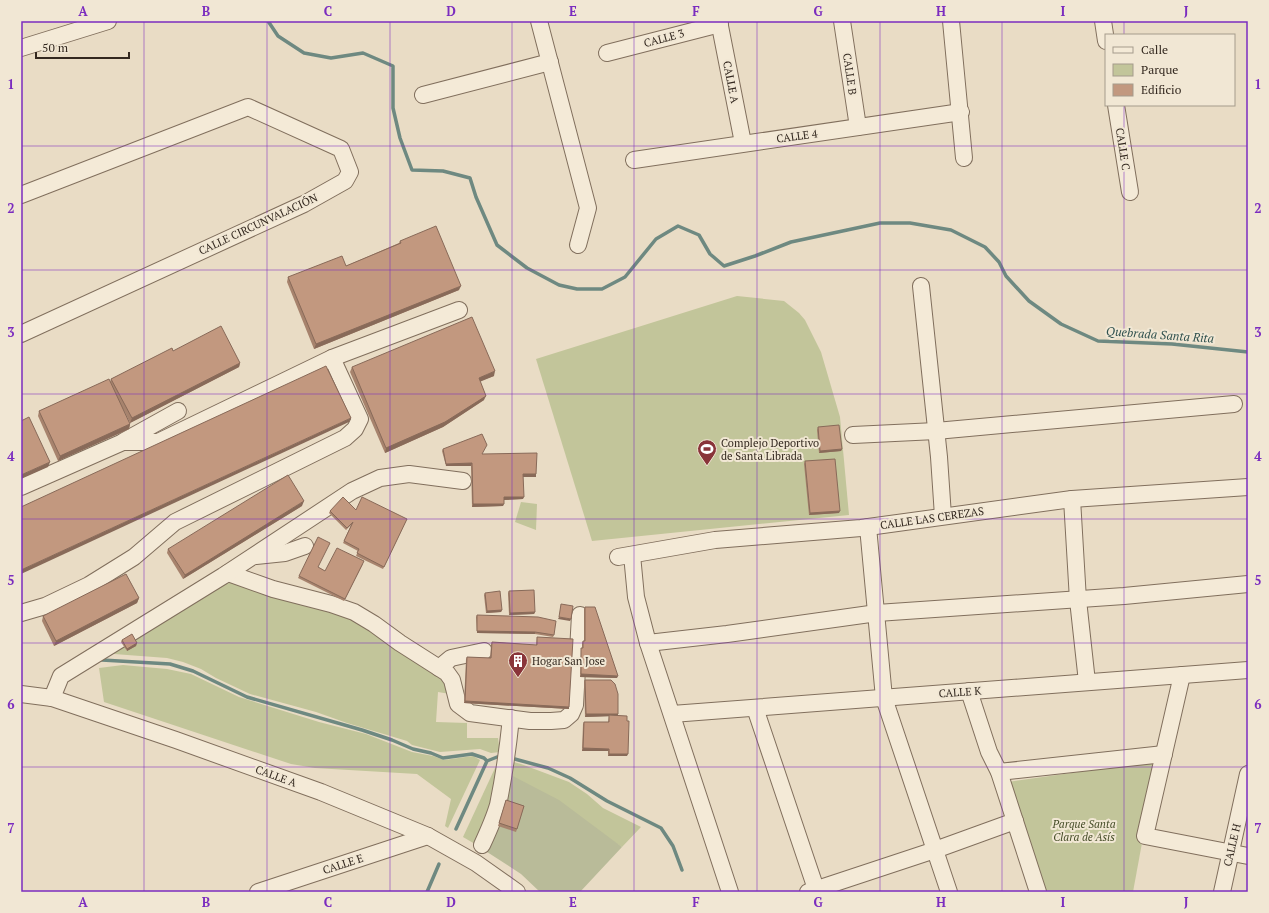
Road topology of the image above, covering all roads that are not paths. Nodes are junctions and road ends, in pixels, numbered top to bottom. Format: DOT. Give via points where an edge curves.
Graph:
graph roads {
  1 [pos="108,21"];
  2 [pos="539,21"];
  3 [pos="842,21"];
  4 [pos="951,21"];
  5 [pos="1103,21"];
  6 [pos="720,22"];
  7 [pos="1105,34"];
  8 [pos="21,48"];
  9 [pos="607,53"];
  10 [pos="550,62"];
  11 [pos="424,95"];
  12 [pos="1116,106"];
  13 [pos="961,112"];
  14 [pos="858,127"];
  15 [pos="743,144"];
  16 [pos="964,158"];
  17 [pos="634,160"];
  18 [pos="1130,192"];
  19 [pos="21,195"];
  20 [pos="578,245"];
  21 [pos="921,286"];
  22 [pos="459,310"];
  23 [pos="21,334"];
  24 [pos="332,358"];
  25 [pos="1234,404"];
  26 [pos="178,411"];
  27 [pos="936,431"];
  28 [pos="853,435"];
  29 [pos="122,442"];
  30 [pos="464,481"];
  31 [pos="21,487"];
  32 [pos="1248,487"];
  33 [pos="1072,499"];
  34 [pos="943,516"];
  35 [pos="868,527"];
  36 [pos="305,546"];
  37 [pos="253,557"];
  38 [pos="228,573"];
  39 [pos="1248,584"];
  40 [pos="1078,600"];
  41 [pos="21,613"];
  42 [pos="877,614"];
  43 [pos="580,615"];
  44 [pos="648,643"];
  45 [pos="484,651"];
  46 [pos="440,668"];
  47 [pos="1248,670"];
  48 [pos="1182,675"];
  49 [pos="1088,682"];
  50 [pos="969,691"];
  51 [pos="21,694"];
  52 [pos="52,698"];
  53 [pos="884,698"];
  54 [pos="755,708"];
  55 [pos="672,714"];
  56 [pos="510,718"];
  57 [pos="1164,754"];
  58 [pos="999,772"];
  59 [pos="1248,774"];
  60 [pos="1015,821"];
  61 [pos="428,836"];
  62 [pos="482,845"];
  63 [pos="935,850"];
  64 [pos="1231,852"];
  65 [pos="1248,856"];
  66 [pos="813,891"];
  67 [pos="258,892"];
  68 [pos="516,892"];
  69 [pos="730,892"];
  70 [pos="949,892"];
  71 [pos="1038,892"];
  72 [pos="1222,892"];
  1 -- 8 [label="street"];
  2 -- 10 [label="street"];
  3 -- 14 [label="street, CALLE B"];
  4 -- 13 [label="street"];
  5 -- 7 [label="street"];
  6 -- 9 [label="street, CALLE 3"];
  6 -- 15 [label="street, CALLE A"];
  10 -- 11 [label="street"];
  10 -- 20 [label="street" via="588,208"];
  12 -- 18 [label="street, CALLE C"];
  13 -- 14 [label="street, CALLE 4"];
  13 -- 16 [label="street"];
  14 -- 15 [label="street, CALLE 4"];
  15 -- 17 [label="street, CALLE 4"];
  19 -- 23 [label="street, CALLE CIRCUNVALACIÓN" via="248,107 342,150 350,172 345,181 304,204"];
  21 -- 27 [label="street"];
  22 -- 24 [label="street"];
  24 -- 29 [label="street" via="158,442"];
  24 -- 41 [label="street" via="360,419 355,429 345,438 175,522 134,557 89,585 45,606"];
  25 -- 27 [label="street"];
  26 -- 29 [label="street"];
  27 -- 28 [label="street"];
  27 -- 34 [label="street"];
  29 -- 31 [label="street"];
  30 -- 37 [label="street" via="409,474 380,478 352,491"];
  32 -- 33 [label="street, CALLE LAS CEREZAS"];
  33 -- 34 [label="street, CALLE LAS CEREZAS"];
  33 -- 40 [label="street"];
  34 -- 35 [label="street, CALLE LAS CEREZAS"];
  35 -- 42 [label="street"];
  35 -- 44 [label="street, CALLE LAS CEREZAS" via="715,540 625,556"];
  36 -- 37 [label="street" via="285,553"];
  37 -- 38 [label="street"];
  38 -- 46 [label="street" via="354,612"];
  38 -- 52 [label="street" via="61,676"];
  39 -- 40 [label="street"];
  40 -- 42 [label="street"];
  40 -- 49 [label="street"];
  42 -- 44 [label="street"];
  42 -- 53 [label="street"];
  43 -- 56 [label="street" via="575,706 571,714 564,720 552,721"];
  44 -- 55 [label="street"];
  45 -- 46 [label="street" via="451,658"];
  46 -- 56 [label="street" via="452,680 458,704 470,713"];
  47 -- 48 [label="street, CALLE K"];
  48 -- 49 [label="street, CALLE K"];
  48 -- 57 [label="street"];
  49 -- 50 [label="street, CALLE K"];
  50 -- 53 [label="street, CALLE K"];
  50 -- 58 [label="street" via="989,752"];
  51 -- 52 [label="street, CALLE A"];
  52 -- 61 [label="street, CALLE A" via="321,792"];
  53 -- 54 [label="street, CALLE K"];
  53 -- 63 [label="street"];
  54 -- 55 [label="street, CALLE K"];
  54 -- 66 [label="street"];
  55 -- 69 [label="street"];
  56 -- 62 [label="street" via="508,749 498,805"];
  57 -- 58 [label="street"];
  57 -- 64 [label="street" via="1145,836"];
  58 -- 60 [label="street"];
  59 -- 64 [label="street, CALLE H"];
  60 -- 63 [label="street"];
  60 -- 71 [label="street"];
  61 -- 67 [label="street, CALLE E"];
  61 -- 68 [label="street, CALLE A" via="476,863"];
  63 -- 66 [label="street"];
  63 -- 70 [label="street"];
  64 -- 65 [label="street"];
  64 -- 72 [label="street, CALLE H"];
}
